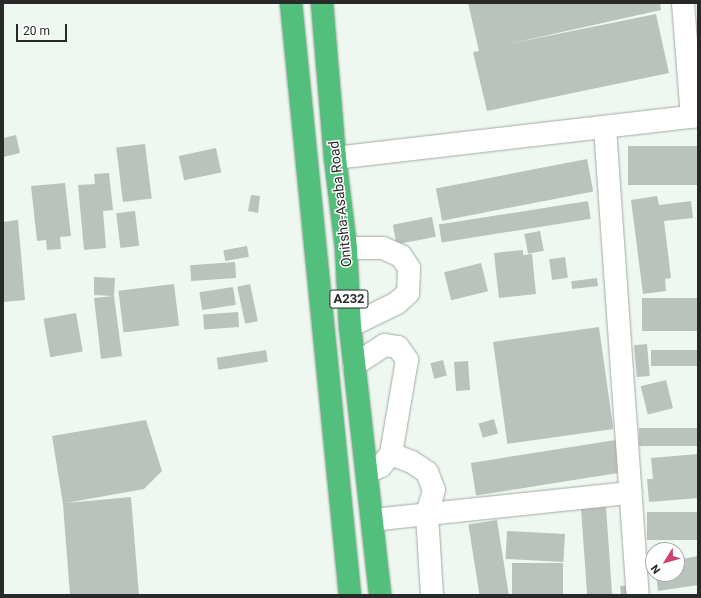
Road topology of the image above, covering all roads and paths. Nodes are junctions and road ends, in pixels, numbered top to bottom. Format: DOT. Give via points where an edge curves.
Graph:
graph roads {
  1 [pos="291,3"];
  2 [pos="322,3"];
  3 [pos="682,3"];
  4 [pos="695,116"];
  5 [pos="605,128"];
  6 [pos="335,158"];
  7 [pos="346,248"];
  8 [pos="350,326"];
  9 [pos="354,365"];
  10 [pos="391,454"];
  11 [pos="367,472"];
  12 [pos="632,493"];
  13 [pos="427,515"];
  14 [pos="372,520"];
  15 [pos="350,595"];
  16 [pos="380,595"];
  17 [pos="432,595"];
  18 [pos="638,595"];
  1 -- 15 [label="highway, A232"];
  2 -- 6 [label="highway, Onitsha-Asaba Road / A232"];
  3 -- 4 [label="street"];
  4 -- 5 [label="street"];
  5 -- 6 [label="street"];
  5 -- 12 [label="street"];
  6 -- 7 [label="highway, Onitsha-Asaba Road / A232"];
  7 -- 8 [label="highway, Onitsha-Asaba Road / A232"];
  7 -- 8 [label="street" via="383,248 401,256 409,268 408,293 397,303"];
  8 -- 9 [label="highway, Onitsha-Asaba Road / A232"];
  9 -- 10 [label="street" via="385,345 398,347 407,360"];
  9 -- 11 [label="highway, Onitsha-Asaba Road / A232"];
  10 -- 11 [label="street" via="381,466"];
  10 -- 13 [label="street" via="412,462 427,472 434,490"];
  11 -- 14 [label="highway, Onitsha-Asaba Road / A232"];
  12 -- 13 [label="street"];
  12 -- 18 [label="street"];
  13 -- 14 [label="street"];
  13 -- 17 [label="street"];
  14 -- 16 [label="highway, Onitsha-Asaba Road / A232"];
}
